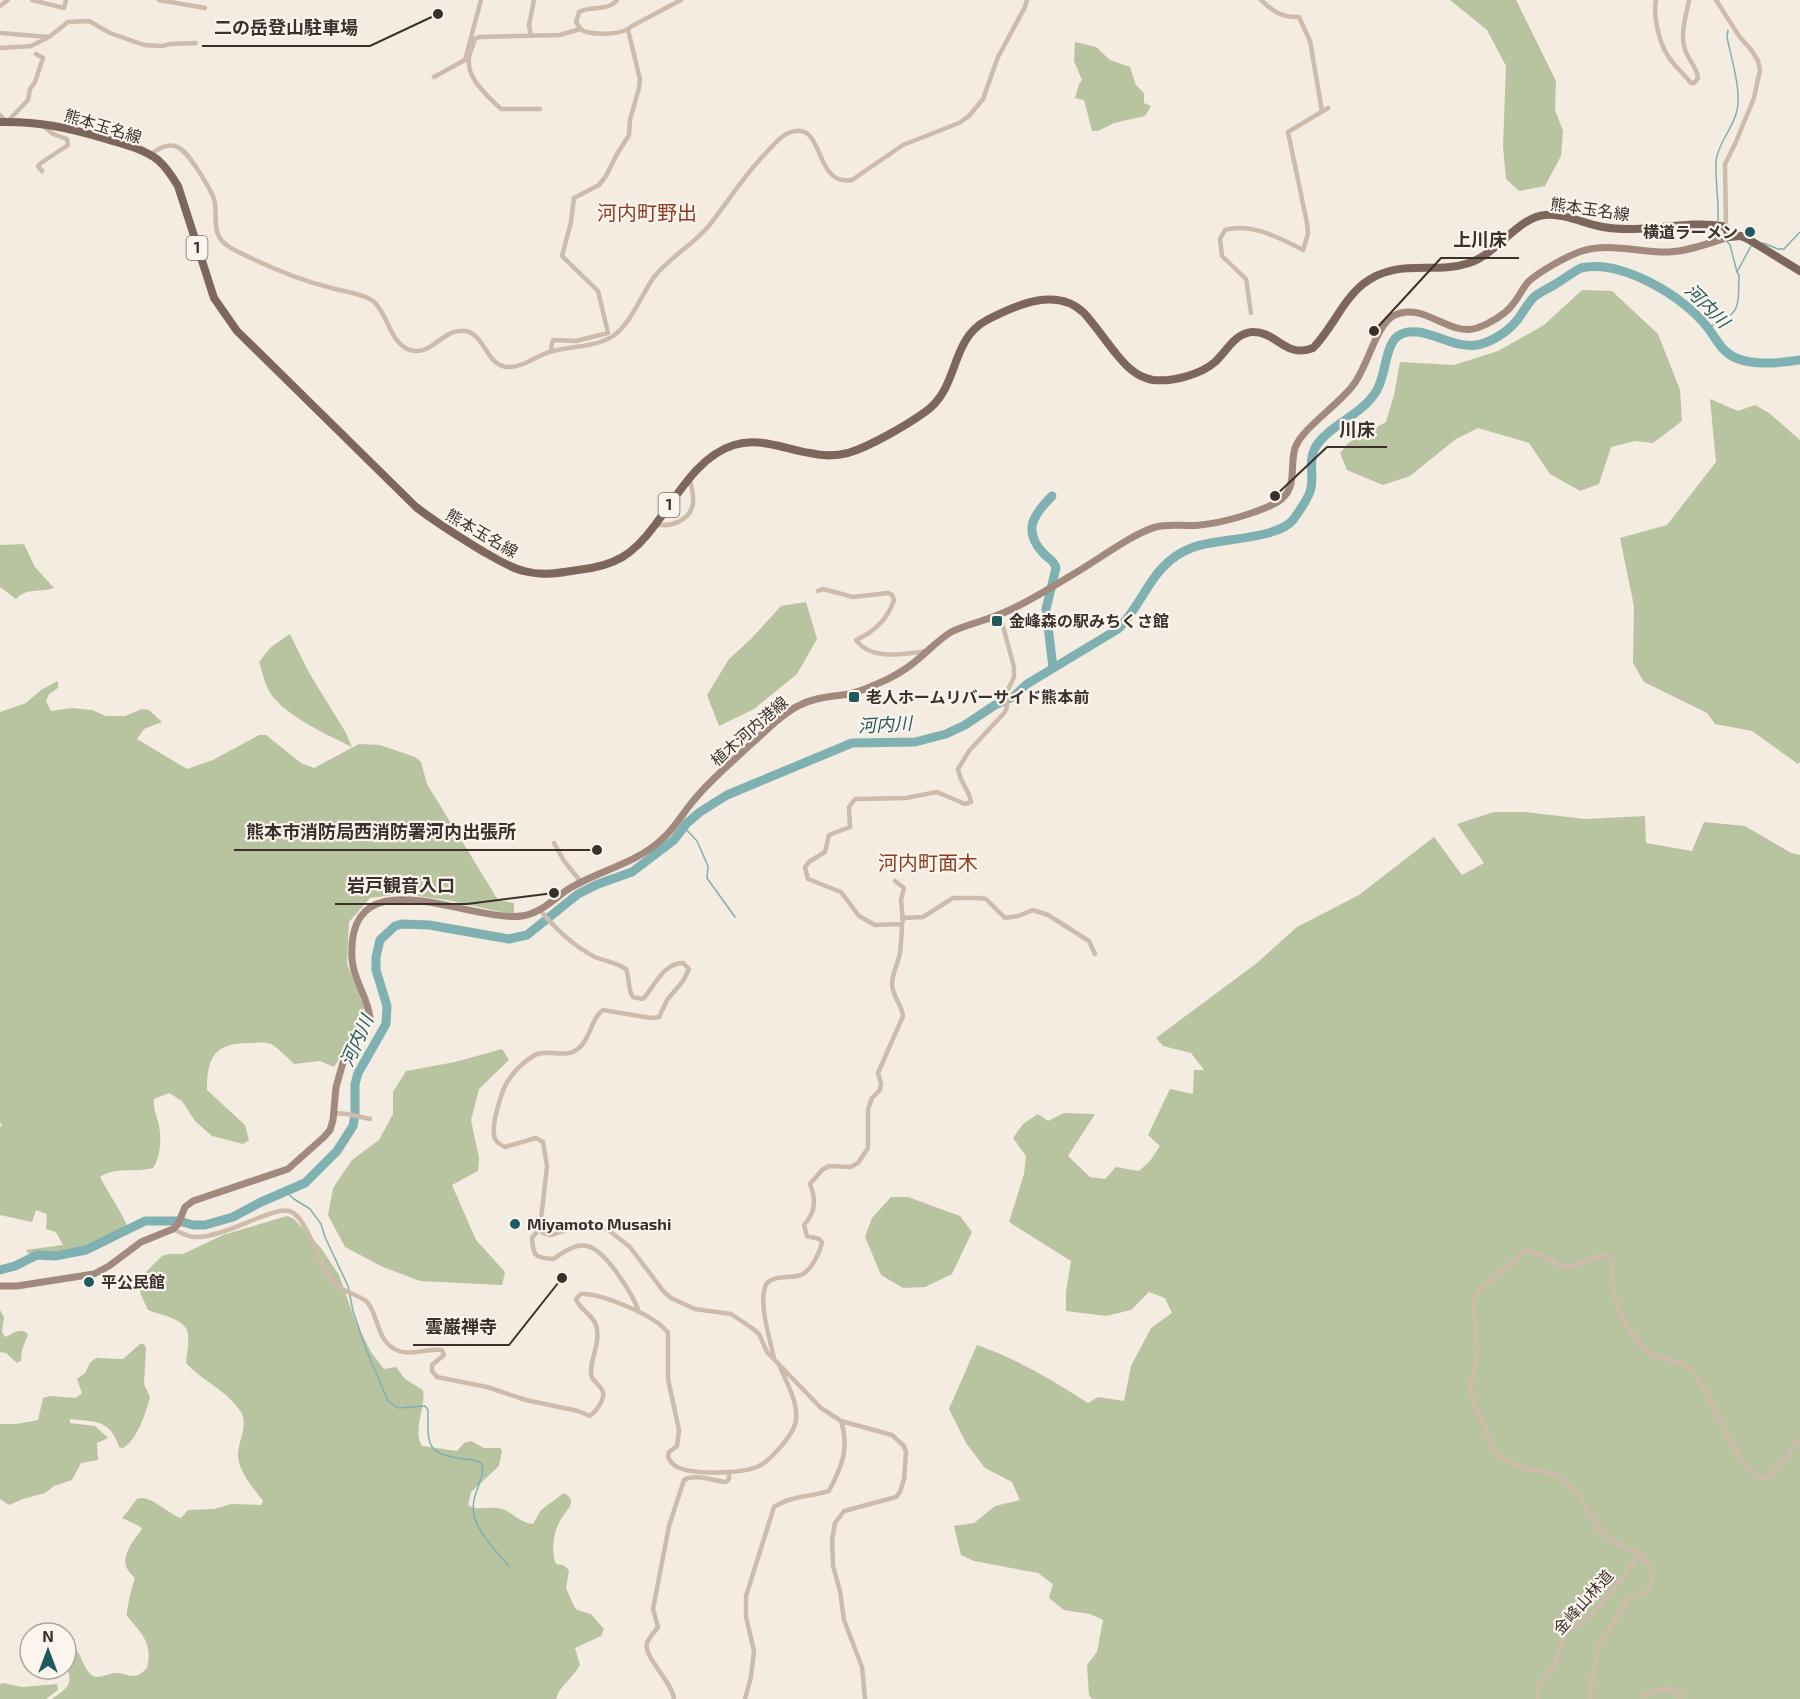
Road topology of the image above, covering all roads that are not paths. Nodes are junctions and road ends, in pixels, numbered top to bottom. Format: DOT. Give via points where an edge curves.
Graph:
graph roads {
  1 [pos="8,0"];
  2 [pos="32,0"];
  3 [pos="66,0"];
  4 [pos="159,0"];
  5 [pos="481,0"];
  6 [pos="534,0"];
  7 [pos="617,0"];
  8 [pos="681,0"];
  9 [pos="1027,0"];
  10 [pos="1261,0"];
  11 [pos="1656,0"];
  12 [pos="1689,0"];
  13 [pos="1716,0"];
  14 [pos="42,2"];
  15 [pos="0,6"];
  16 [pos="205,8"];
  17 [pos="580,28"];
  18 [pos="628,30"];
  19 [pos="0,33"];
  20 [pos="531,36"];
  21 [pos="49,37"];
  22 [pos="196,43"];
  23 [pos="0,48"];
  24 [pos="36,54"];
  25 [pos="434,77"];
  26 [pos="1328,108"];
  27 [pos="540,109"];
  28 [pos="1322,111"];
  29 [pos="0,115"];
  30 [pos="4,122"];
  31 [pos="40,123"];
  32 [pos="150,155"];
  33 [pos="42,171"];
  34 [pos="1727,233"];
  35 [pos="1800,271"];
  36 [pos="1251,312"];
  37 [pos="552,351"];
  38 [pos="690,479"];
  39 [pos="655,524"];
  40 [pos="818,591"];
  41 [pos="1000,615"];
  42 [pos="928,651"];
  43 [pos="554,843"];
  44 [pos="895,881"];
  45 [pos="581,882"];
  46 [pos="542,912"];
  47 [pos="902,921"];
  48 [pos="1095,954"];
  49 [pos="334,1113"];
  50 [pos="370,1119"];
  51 [pos="175,1226"];
  52 [pos="540,1228"];
  53 [pos="0,1286"];
  54 [pos="639,1312"];
  55 [pos="777,1362"];
  56 [pos="841,1421"];
  57 [pos="1800,1441"];
  58 [pos="729,1472"];
  59 [pos="1640,1555"];
  60 [pos="1643,1697"];
  61 [pos="674,1699"];
  62 [pos="745,1699"];
  63 [pos="865,1699"];
  64 [pos="1538,1699"];
  65 [pos="1591,1699"];
  66 [pos="1680,1699"];
  1 -- 15 [label="street"];
  2 -- 14 [label="street"];
  3 -- 14 [label="street" via="64,8"];
  4 -- 16 [label="street"];
  5 -- 25 [label="street" via="465,60"];
  6 -- 20 [label="street"];
  7 -- 17 [label="street" via="609,7 579,12 576,22"];
  8 -- 18 [label="street"];
  9 -- 37 [label="street" via="982,99 969,116 903,145 845,181 827,171 814,140 802,132 788,133 756,164 706,229 654,277 618,332 603,341"];
  10 -- 28 [label="street" via="1285,17 1299,17 1310,41"];
  11 -- 12 [label="street" via="1655,19 1664,48 1694,82 1697,70 1684,42"];
  13 -- 34 [label="street" via="1752,51 1760,70 1754,98 1725,164"];
  17 -- 18 [label="street" via="587,32"];
  17 -- 20 [label="street" via="560,35"];
  18 -- 37 [label="street" via="640,79 629,135 606,176 574,198 562,256 598,291 608,333 576,341 553,340"];
  19 -- 21 [label="street"];
  20 -- 27 [label="street" via="479,37 469,61 477,84 501,109"];
  21 -- 22 [label="street" via="68,22 89,21 144,45"];
  21 -- 23 [label="street" via="31,46"];
  24 -- 30 [label="street" via="43,58 28,99"];
  26 -- 28 [label="street"];
  28 -- 36 [label="street" via="1288,132 1307,223 1303,250 1251,229 1226,230 1220,239 1222,256 1246,279"];
  29 -- 30 [label="street"];
  30 -- 31 [label="main road, 熊本玉名線 / 1"];
  31 -- 32 [label="main road, 熊本玉名線 / 1" via="131,146"];
  31 -- 33 [label="street" via="67,139 68,145 41,163 38,166"];
  32 -- 37 [label="street" via="171,145 189,155 209,186 218,235 228,246 283,274 366,297 378,307 397,340 409,350 423,350 456,330 472,333 490,357 506,367"];
  32 -- 39 [label="main road, 熊本玉名線 / 1" via="169,170 178,186 214,298 228,321 411,504 440,526 500,561 522,571 544,574 612,563 633,550"];
  34 -- 35 [label="main road, 熊本玉名線 / 1" via="1748,239"];
  34 -- 38 [label="main road, 熊本玉名線 / 1" via="1715,225 1620,229 1555,215 1538,216 1469,263 1401,268 1376,276 1356,290 1312,348 1303,352 1251,332 1239,337 1203,370 1165,380 1143,377 1126,366 1082,311 1062,300 1036,301 978,325 963,343 949,385 937,402 868,444 833,455 758,442 737,444 708,459"];
  34 -- 41 [label="main road, 植木河内港線" via="1675,252 1606,247 1581,252 1537,276 1510,309 1471,330 1416,312 1394,316 1381,327 1350,390 1297,442 1291,485 1278,502 1209,524 1156,527"];
  38 -- 39 [label="main road, 熊本玉名線 / 1"];
  38 -- 39 [label="street" via="690,514 671,525"];
  40 -- 42 [label="street" via="854,597 892,595 894,600 883,620 870,634 856,640 861,647 885,655"];
  41 -- 42 [label="main road, 植木河内港線" via="953,631"];
  41 -- 47 [label="street" via="1014,677 1006,694 1007,708 958,769 971,802 937,792 906,798 855,799 849,807 850,827 829,835 825,852 805,867 808,879 841,892 859,916 875,925"];
  42 -- 45 [label="main road, 植木河内港線" via="907,668 871,687 796,706 717,776 660,842 632,860"];
  43 -- 45 [label="street"];
  44 -- 47 [label="street" via="904,888"];
  45 -- 46 [label="main road, 植木河内港線"];
  46 -- 49 [label="main road, 植木河内港線" via="516,917 408,898 382,903 364,912 355,934 352,960 370,1018 344,1059"];
  46 -- 52 [label="street" via="574,946 626,969 633,998 643,999 668,966 683,963 689,969 659,1017 603,1010 580,1047 568,1054 544,1052 535,1056 507,1083 494,1134 497,1143 505,1147 536,1138 543,1142 547,1166"];
  47 -- 48 [label="street" via="923,916 953,898 986,899 1005,918 1033,910 1048,915 1089,941"];
  47 -- 55 [label="street" via="900,956 894,965 892,986 903,1016 878,1073 880,1090 868,1108 868,1148 858,1163 851,1167 829,1166 810,1184 814,1202 811,1217 804,1225 807,1236 822,1242 807,1271 766,1284 764,1304"];
  49 -- 50 [label="street"];
  49 -- 51 [label="main road, 植木河内港線" via="330,1130 288,1169 193,1201"];
  51 -- 53 [label="main road" via="141,1242 94,1274"];
  51 -- 54 [label="street" via="191,1237 206,1237 288,1210 306,1229 334,1282 367,1302 382,1338 391,1348 400,1352 442,1350 444,1355 432,1365 437,1377 590,1416 603,1396 591,1368 598,1339 593,1318 576,1299 581,1294 590,1294"];
  52 -- 54 [label="street" via="532,1238 536,1256 553,1259 573,1246 587,1246 606,1260"];
  52 -- 55 [label="street" via="550,1235 581,1225 607,1229 630,1247 663,1292 694,1309 731,1314 741,1320 759,1334 767,1352"];
  54 -- 58 [label="street" via="663,1326 668,1338 668,1379 679,1430 677,1446 668,1457 677,1468"];
  55 -- 56 [label="street" via="821,1408"];
  55 -- 58 [label="street" via="795,1405 796,1422 767,1460 749,1469"];
  56 -- 62 [label="street" via="845,1432 843,1461 829,1491 787,1500 774,1508 771,1516 746,1596 746,1617 754,1651"];
  56 -- 63 [label="street" via="892,1435 906,1452 904,1479 896,1497 844,1511 835,1523 832,1540 844,1620 862,1667"];
  57 -- 59 [label="street" via="1770,1477 1753,1474 1690,1369 1654,1356 1640,1344 1619,1310 1613,1285 1614,1264 1608,1254 1564,1266 1526,1250 1477,1292 1474,1300 1478,1349 1471,1396 1488,1442 1496,1453 1521,1467 1561,1478 1603,1533"];
  58 -- 61 [label="street" via="726,1482 695,1477 684,1480 669,1526 653,1609 658,1626 647,1645 670,1684"];
  59 -- 64 [label="street, 金峰山林道" via="1594,1613 1564,1635 1555,1665 1538,1685"];
  59 -- 65 [label="street" via="1648,1563 1652,1585 1629,1598 1601,1642"];
  60 -- 66 [label="street" via="1674,1688"];
}
